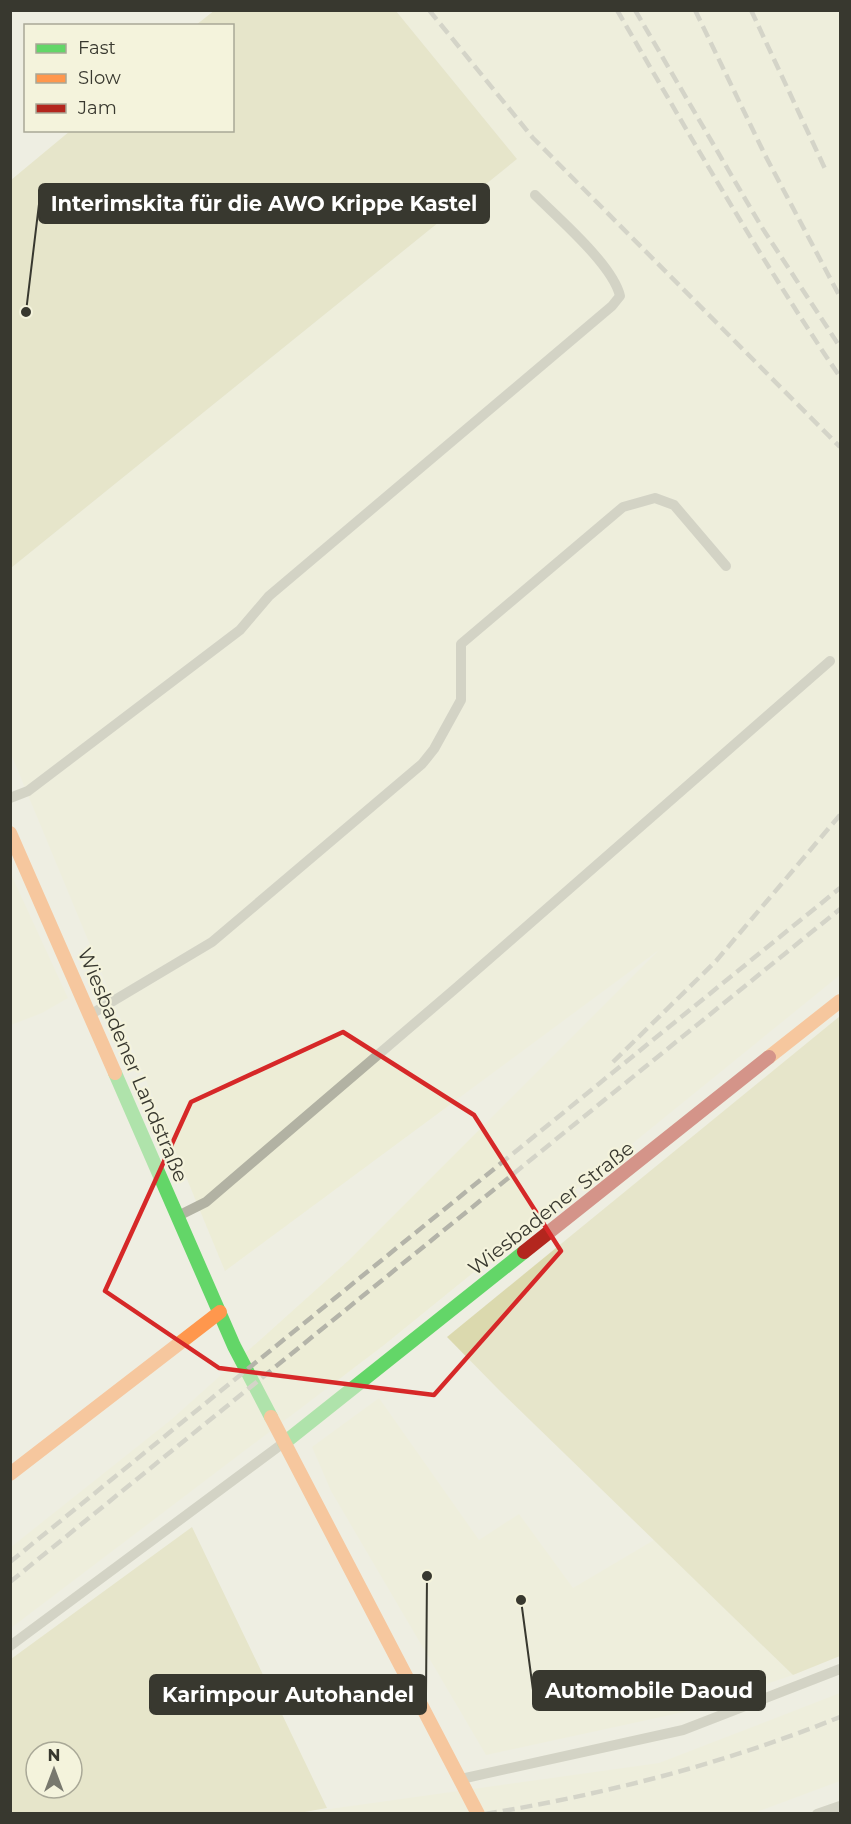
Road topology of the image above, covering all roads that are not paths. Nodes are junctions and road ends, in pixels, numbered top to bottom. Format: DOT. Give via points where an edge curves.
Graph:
graph roads {
  1 [pos="535,195"];
  2 [pos="726,566"];
  3 [pos="830,661"];
  4 [pos="10,798"];
  5 [pos="11,836"];
  6 [pos="840,1002"];
  7 [pos="90,1015"];
  8 [pos="177,1217"];
  9 [pos="220,1312"];
  10 [pos="284,1443"];
  11 [pos="10,1474"];
  12 [pos="10,1646"];
  13 [pos="840,1669"];
  14 [pos="459,1779"];
  15 [pos="840,1806"];
  16 [pos="478,1814"];
  17 [pos="817,1814"];
  1 -- 4 [label="lane" via="618,285 620,296 612,306 269,596 240,630 28,791"];
  2 -- 7 [label="lane" via="674,505 655,498 623,507 461,644 461,700 422,764 213,942"];
  3 -- 8 [label="lane" via="215,1194"];
  5 -- 7 [label="main road, Wiesbadener Landstraße"];
  6 -- 10 [label="main road, Wiesbadener Straße"];
  7 -- 8 [label="main road, Wiesbadener Landstraße"];
  8 -- 9 [label="main road, Wiesbadener Landstraße"];
  9 -- 10 [label="main road, Wiesbadener Landstraße"];
  9 -- 11 [label="main road"];
  10 -- 12 [label="lane"];
  10 -- 14 [label="main road"];
  13 -- 14 [label="lane" via="683,1731"];
  14 -- 16 [label="main road"];
  15 -- 17 [label="lane"];
}
